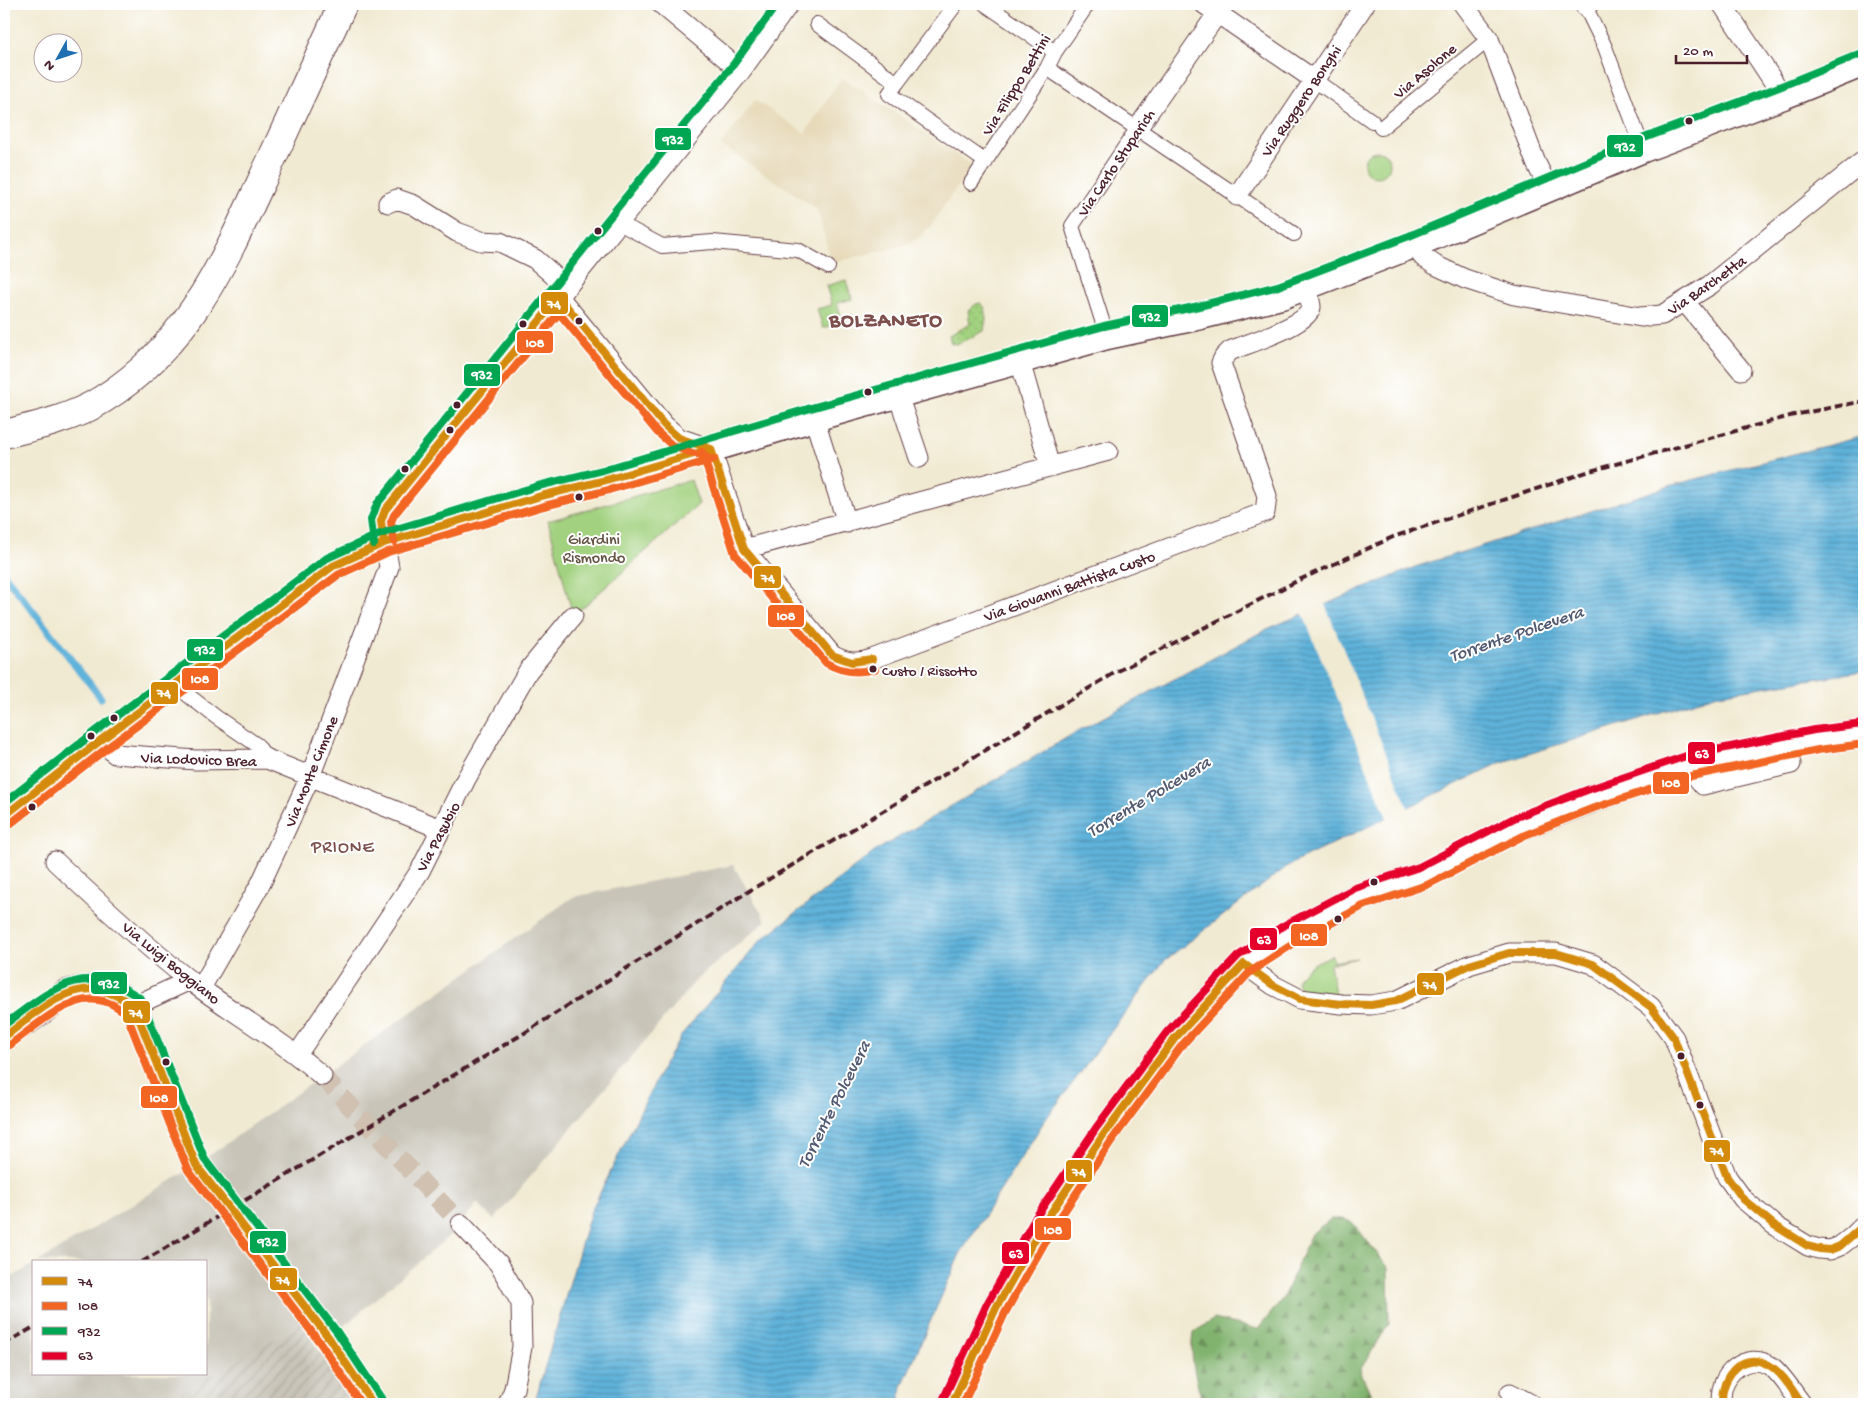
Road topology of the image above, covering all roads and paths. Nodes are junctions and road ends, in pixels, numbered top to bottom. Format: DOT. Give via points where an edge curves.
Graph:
graph roads {
  1 [pos="343,4"];
  2 [pos="661,4"];
  3 [pos="789,4"];
  4 [pos="956,4"];
  5 [pos="985,4"];
  6 [pos="1088,4"];
  7 [pos="1365,4"];
  8 [pos="1463,4"];
  9 [pos="1722,4"];
  10 [pos="1586,5"];
  11 [pos="1215,7"];
  12 [pos="817,24"];
  13 [pos="1489,39"];
  14 [pos="1055,52"];
  15 [pos="1047,68"];
  16 [pos="1861,68"];
  17 [pos="741,71"];
  18 [pos="1313,79"];
  19 [pos="897,83"];
  20 [pos="1783,96"];
  21 [pos="1137,129"];
  22 [pos="1643,149"];
  23 [pos="986,162"];
  24 [pos="1862,162"];
  25 [pos="971,183"];
  26 [pos="1548,187"];
  27 [pos="1237,196"];
  28 [pos="388,203"];
  29 [pos="619,223"];
  30 [pos="1294,234"];
  31 [pos="1413,245"];
  32 [pos="828,267"];
  33 [pos="1306,288"];
  34 [pos="563,292"];
  35 [pos="1685,302"];
  36 [pos="1107,336"];
  37 [pos="1020,361"];
  38 [pos="1741,370"];
  39 [pos="898,395"];
  40 [pos="814,418"];
  41 [pos="4,434"];
  42 [pos="711,449"];
  43 [pos="1108,451"];
  44 [pos="918,458"];
  45 [pos="1050,467"];
  46 [pos="847,523"];
  47 [pos="384,543"];
  48 [pos="744,549"];
  49 [pos="573,616"];
  50 [pos="175,685"];
  51 [pos="1864,734"];
  52 [pos="101,740"];
  53 [pos="267,759"];
  54 [pos="1791,764"];
  55 [pos="1688,766"];
  56 [pos="310,777"];
  57 [pos="4,816"];
  58 [pos="441,829"];
  59 [pos="55,861"];
  60 [pos="1244,964"];
  61 [pos="195,984"];
  62 [pos="134,1006"];
  63 [pos="4,1037"];
  64 [pos="298,1055"];
  65 [pos="322,1076"];
  66 [pos="196,1165"];
  67 [pos="461,1224"];
  68 [pos="1864,1225"];
  69 [pos="329,1338"];
  70 [pos="1510,1393"];
  71 [pos="373,1404"];
  72 [pos="508,1404"];
  73 [pos="952,1404"];
  74 [pos="1531,1404"];
  75 [pos="1722,1404"];
  76 [pos="1802,1404"];
  1 -- 41 [label="main road" via="240,228 206,292 170,343 145,368 102,400 56,420"];
  2 -- 17 [label="street"];
  3 -- 17 [label="street, Via Monte Cimone"];
  4 -- 19 [label="street"];
  5 -- 14 [label="street"];
  6 -- 14 [label="street, Via Filippo Bettini"];
  7 -- 18 [label="street, Via Ruggero Bonghi"];
  8 -- 13 [label="street"];
  9 -- 20 [label="street"];
  10 -- 22 [label="street"];
  11 -- 18 [label="street"];
  11 -- 21 [label="street, Via Carlo Stuparich"];
  12 -- 19 [label="street"];
  13 -- 18 [label="street, Via Asolone" via="1377,125"];
  13 -- 26 [label="street"];
  14 -- 15 [label="street, Via Filippo Bettini"];
  15 -- 21 [label="street"];
  15 -- 23 [label="street, Via Filippo Bettini"];
  16 -- 20 [label="main road"];
  17 -- 29 [label="street, Via Monte Cimone"];
  18 -- 27 [label="street, Via Ruggero Bonghi"];
  19 -- 23 [label="street" via="889,94"];
  20 -- 22 [label="main road"];
  21 -- 27 [label="street"];
  21 -- 36 [label="street, Via Carlo Stuparich" via="1072,226"];
  22 -- 26 [label="main road"];
  23 -- 25 [label="street, Via Filippo Bettini"];
  24 -- 35 [label="street, Via Barchetta"];
  26 -- 31 [label="main road"];
  27 -- 30 [label="street"];
  28 -- 34 [label="street" via="397,199 414,205 457,232 481,241 500,242 535,259"];
  29 -- 32 [label="street" via="662,246 713,242 798,250"];
  29 -- 34 [label="street, Via Monte Cimone"];
  31 -- 33 [label="main road"];
  31 -- 35 [label="street, Via Barchetta" via="1436,265 1465,279 1514,295 1641,317 1662,315"];
  33 -- 36 [label="main road" via="1255,303"];
  33 -- 48 [label="street, Via Giovanni Battista Custo" via="1311,306 1304,318 1230,351 1221,363 1267,496 1265,512 856,663 832,655"];
  34 -- 42 [label="street" via="664,425 679,438"];
  34 -- 47 [label="street, Via Monte Cimone" via="384,510 381,521"];
  35 -- 38 [label="street"];
  36 -- 37 [label="main road"];
  37 -- 39 [label="main road"];
  37 -- 45 [label="street"];
  39 -- 40 [label="main road"];
  39 -- 44 [label="street"];
  40 -- 42 [label="main road"];
  40 -- 46 [label="street"];
  42 -- 47 [label="main road"];
  42 -- 48 [label="street, Via Giovanni Battista Custo"];
  43 -- 45 [label="street"];
  45 -- 46 [label="street"];
  46 -- 48 [label="street"];
  47 -- 50 [label="main road" via="333,566"];
  47 -- 56 [label="street, Via Monte Cimone" via="389,567"];
  49 -- 58 [label="street, Via Pasubio" via="528,671"];
  50 -- 52 [label="main road"];
  50 -- 53 [label="street" via="257,745"];
  51 -- 55 [label="main road" via="1816,740"];
  52 -- 53 [label="street, Via Lodovico Brea" via="115,754 196,760"];
  52 -- 57 [label="main road"];
  53 -- 56 [label="street, Via Lodovico Brea"];
  54 -- 55 [label="street" via="1703,784"];
  55 -- 60 [label="main road" via="1591,798 1521,826 1423,876 1359,897 1288,935"];
  56 -- 58 [label="street, Via Lodovico Brea"];
  56 -- 61 [label="street, Via Monte Cimone" via="261,883"];
  58 -- 64 [label="street, Via Pasubio" via="420,870"];
  59 -- 61 [label="street, Via Luigi Boggiano"];
  60 -- 68 [label="street" via="1300,999 1371,1005 1396,1001 1469,965 1510,954 1556,953 1593,964 1651,1007 1674,1038 1727,1177 1742,1199 1774,1225 1819,1250 1840,1246"];
  60 -- 73 [label="main road" via="1175,1038 1104,1134 1050,1215 996,1308"];
  61 -- 62 [label="street"];
  61 -- 64 [label="street, Via Luigi Boggiano"];
  62 -- 63 [label="main road" via="108,991 80,990 65,994"];
  62 -- 66 [label="main road"];
  64 -- 65 [label="street, Via Luigi Boggiano"];
  67 -- 72 [label="street" via="499,1264 521,1303 522,1346"];
  69 -- 71 [label="main road"];
  70 -- 74 [label="street"];
  75 -- 76 [label="street" via="1720,1394 1727,1376 1734,1369 1758,1362 1772,1368"];
}
